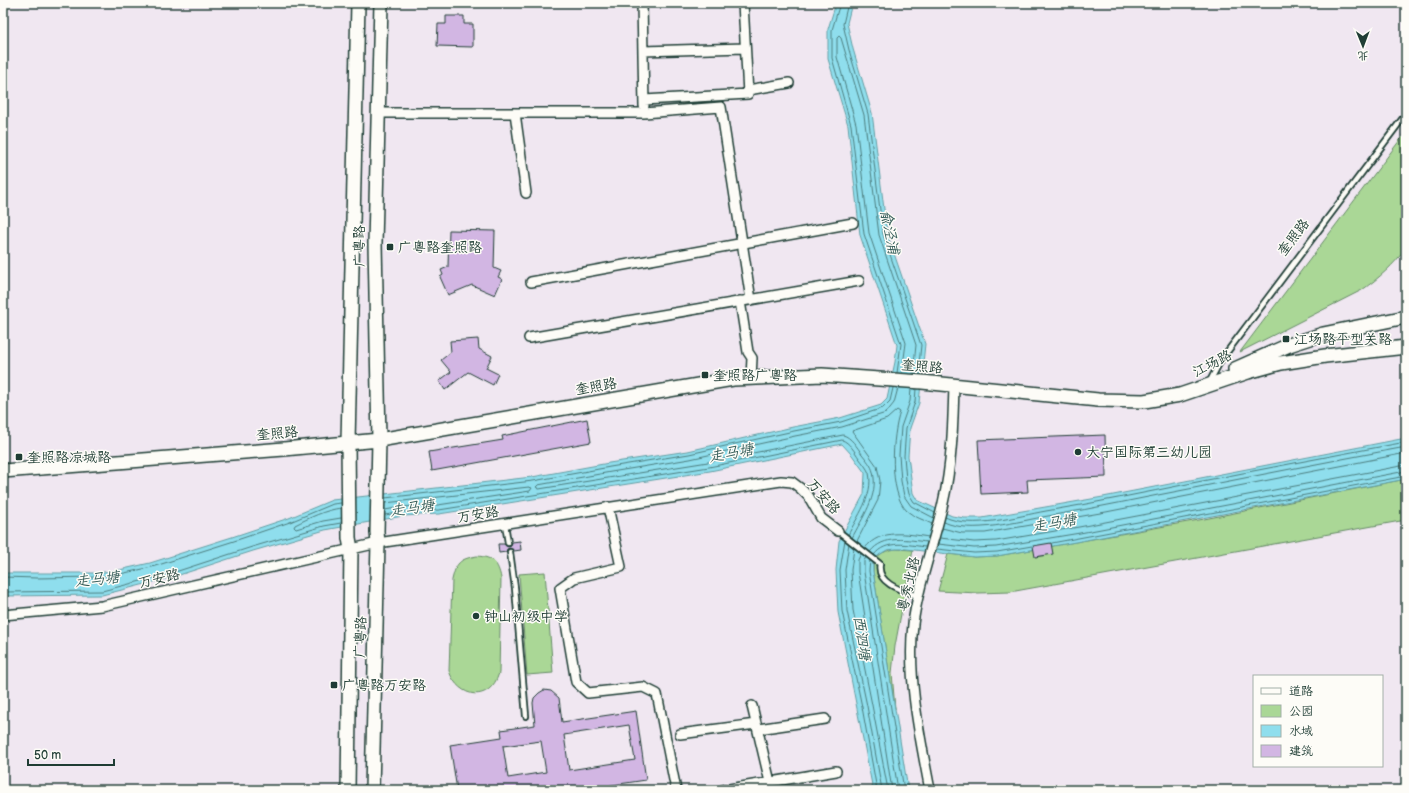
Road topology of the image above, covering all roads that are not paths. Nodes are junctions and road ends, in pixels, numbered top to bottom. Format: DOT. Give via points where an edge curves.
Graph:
graph roads {
  1 [pos="358,3"];
  2 [pos="381,3"];
  3 [pos="642,3"];
  4 [pos="743,3"];
  5 [pos="745,48"];
  6 [pos="643,51"];
  7 [pos="789,83"];
  8 [pos="748,90"];
  9 [pos="644,100"];
  10 [pos="378,112"];
  11 [pos="514,113"];
  12 [pos="644,113"];
  13 [pos="1406,114"];
  14 [pos="526,193"];
  15 [pos="853,223"];
  16 [pos="742,243"];
  17 [pos="859,281"];
  18 [pos="530,282"];
  19 [pos="751,300"];
  20 [pos="740,301"];
  21 [pos="1406,317"];
  22 [pos="529,338"];
  23 [pos="1406,347"];
  24 [pos="751,378"];
  25 [pos="1209,382"];
  26 [pos="954,385"];
  27 [pos="1194,390"];
  28 [pos="379,440"];
  29 [pos="348,442"];
  30 [pos="3,470"];
  31 [pos="608,507"];
  32 [pos="505,524"];
  33 [pos="838,531"];
  34 [pos="378,538"];
  35 [pos="350,543"];
  36 [pos="508,543"];
  37 [pos="510,552"];
  38 [pos="919,597"];
  39 [pos="3,615"];
  40 [pos="752,706"];
  41 [pos="526,716"];
  42 [pos="825,719"];
  43 [pos="757,726"];
  44 [pos="680,734"];
  45 [pos="372,767"];
  46 [pos="349,768"];
  47 [pos="836,771"];
  48 [pos="770,782"];
  49 [pos="343,790"];
  50 [pos="348,790"];
  51 [pos="372,790"];
  52 [pos="376,790"];
  53 [pos="676,790"];
  54 [pos="723,790"];
  55 [pos="727,790"];
  56 [pos="930,790"];
  1 -- 29 [label="main road, 广粤路"];
  2 -- 10 [label="main road, 广粤路"];
  3 -- 6 [label="street"];
  4 -- 5 [label="street"];
  5 -- 6 [label="street"];
  5 -- 8 [label="street"];
  6 -- 9 [label="street"];
  7 -- 8 [label="street"];
  8 -- 9 [label="street" via="748,94"];
  9 -- 12 [label="street"];
  10 -- 11 [label="street"];
  10 -- 28 [label="main road, 广粤路" via="375,243"];
  11 -- 12 [label="street"];
  11 -- 14 [label="street"];
  12 -- 16 [label="street" via="721,107"];
  13 -- 25 [label="lane, 奎照路" via="1221,360"];
  15 -- 16 [label="street"];
  16 -- 18 [label="street"];
  16 -- 19 [label="street"];
  17 -- 19 [label="street"];
  19 -- 20 [label="street"];
  20 -- 22 [label="street"];
  20 -- 24 [label="street" via="748,352 752,358"];
  21 -- 25 [label="main road, 江场路" via="1324,334 1289,345"];
  23 -- 27 [label="main road, 江场路" via="1281,363"];
  24 -- 26 [label="main road, 奎照路" via="822,375"];
  24 -- 28 [label="main road, 奎照路"];
  25 -- 27 [label="main road, 江场路"];
  26 -- 27 [label="main road, 奎照路" via="1123,401 1164,399"];
  26 -- 38 [label="street, 粤秀北路" via="953,427 943,503"];
  28 -- 29 [label="main road, 奎照路"];
  28 -- 34 [label="main road, 广粤路"];
  29 -- 30 [label="main road, 奎照路"];
  29 -- 35 [label="main road, 广粤路"];
  31 -- 32 [label="street, 万安路"];
  31 -- 33 [label="street, 万安路" via="782,481 792,482 809,497 821,518"];
  31 -- 53 [label="street" via="621,568 574,578 560,588 576,682 588,693 643,687 658,694"];
  32 -- 34 [label="street, 万安路"];
  32 -- 36 [label="lane"];
  33 -- 38 [label="lane, 万安路" via="880,564 884,580"];
  34 -- 35 [label="street, 万安路"];
  34 -- 45 [label="main road, 广粤路"];
  35 -- 39 [label="street, 万安路" via="102,606"];
  35 -- 46 [label="main road, 广粤路"];
  37 -- 41 [label="lane"];
  38 -- 56 [label="street, 粤秀北路" via="913,624 915,708"];
  40 -- 43 [label="street"];
  42 -- 43 [label="street"];
  43 -- 44 [label="street"];
  43 -- 48 [label="street"];
  45 -- 51 [label="main road, 广粤路"];
  45 -- 52 [label="main road, 广粤路"];
  46 -- 49 [label="main road, 广粤路"];
  46 -- 50 [label="main road, 广粤路"];
  47 -- 48 [label="street"];
  48 -- 55 [label="street"];
  54 -- 55 [label="street"];
}
